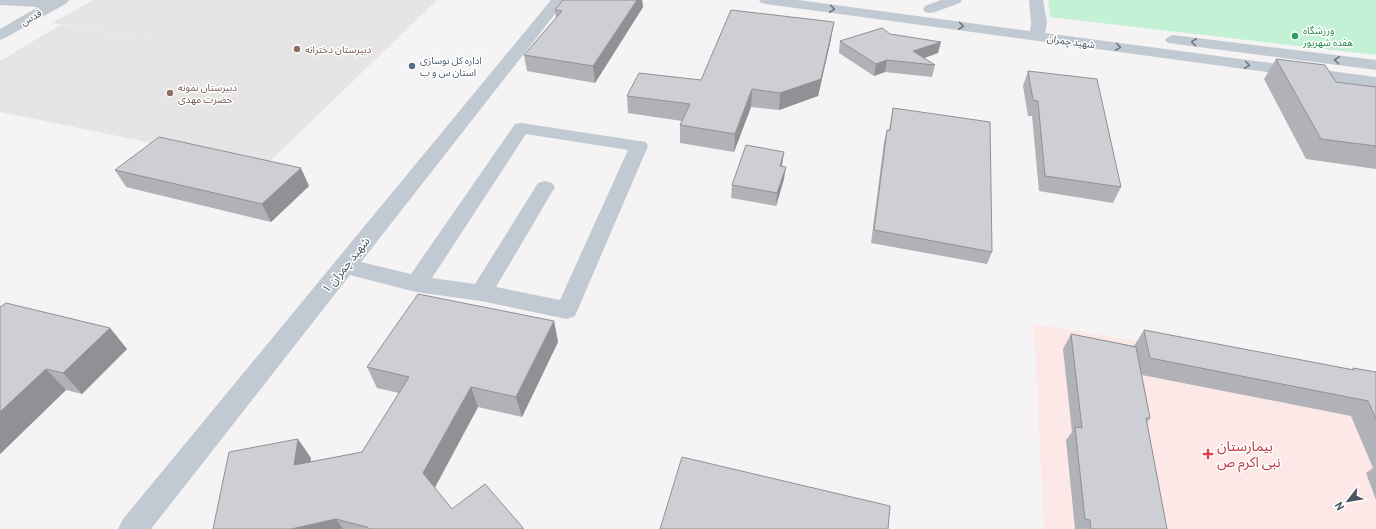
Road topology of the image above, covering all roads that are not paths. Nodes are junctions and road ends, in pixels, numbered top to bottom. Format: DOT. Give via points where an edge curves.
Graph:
graph roads {
  1 [pos="559,0"];
  2 [pos="766,0"];
  3 [pos="857,0"];
  4 [pos="955,0"];
  5 [pos="1036,0"];
  6 [pos="0,1"];
  7 [pos="59,2"];
  8 [pos="930,9"];
  9 [pos="1038,30"];
  10 [pos="1109,32"];
  11 [pos="0,35"];
  12 [pos="1156,38"];
  13 [pos="1376,65"];
  14 [pos="1376,82"];
  15 [pos="545,187"];
  16 [pos="345,266"];
  17 [pos="416,284"];
  18 [pos="481,293"];
  19 [pos="133,529"];
  1 -- 16 [label="street, شهید چمران ۱"];
  2 -- 9 [label="street, شهید چمران, one-way"];
  3 -- 8 [label="street, شهید چمران"];
  4 -- 8 [label="street"];
  5 -- 9 [label="street"];
  6 -- 7 [label="street"];
  7 -- 11 [label="street, قدس"];
  8 -- 9 [label="street, شهید چمران"];
  9 -- 10 [label="street, شهید چمران"];
  9 -- 14 [label="street, شهید چمران, one-way"];
  13 -- 12 [label="street, one-way"];
  15 -- 18 [label="street"];
  16 -- 17 [label="street"];
  16 -- 19 [label="street, شهید چمران ۱"];
  17 -- 18 [label="street"];
  17 -- 18 [label="street" via="521,128 639,146 567,310"];
}
